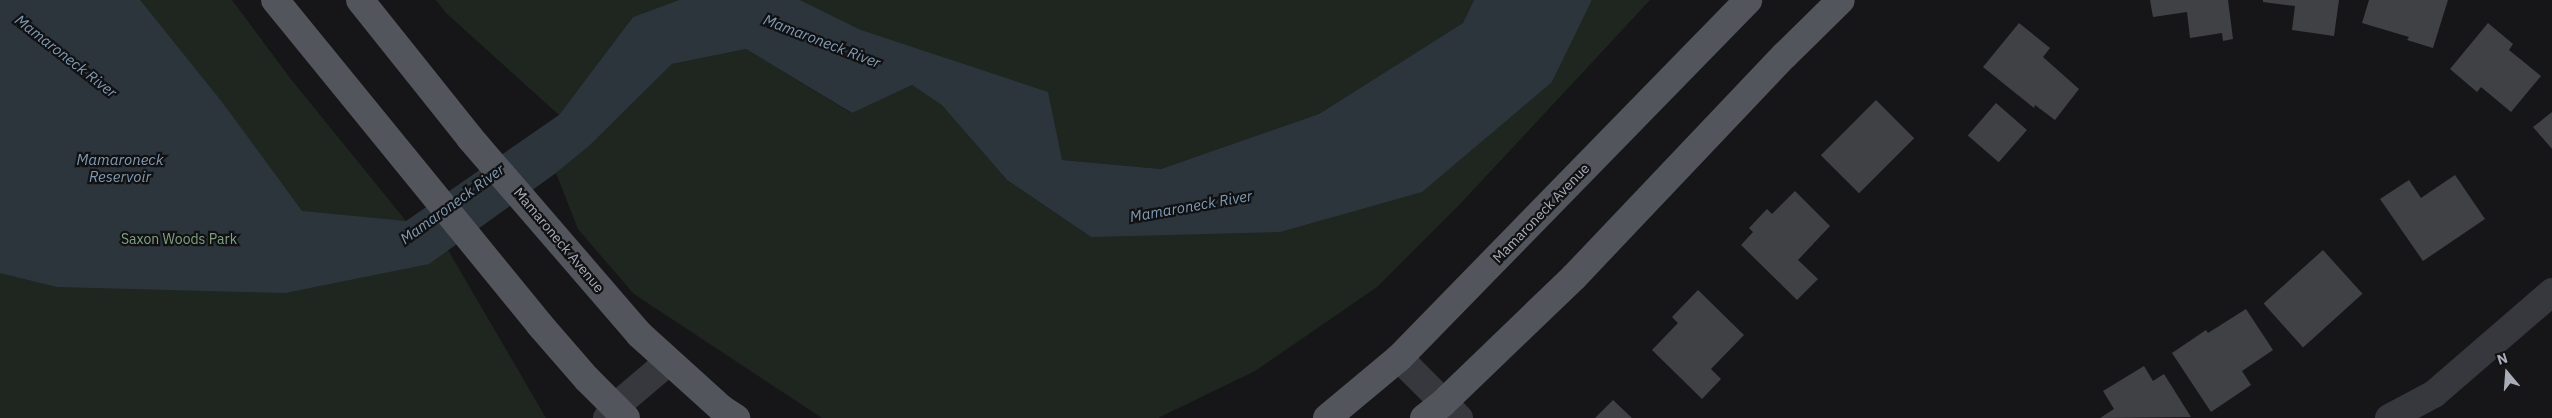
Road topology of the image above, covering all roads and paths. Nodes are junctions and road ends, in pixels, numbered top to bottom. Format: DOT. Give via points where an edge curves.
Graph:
graph roads {
  1 [pos="275,0"];
  2 [pos="360,0"];
  3 [pos="1748,0"];
  4 [pos="1841,0"];
  5 [pos="2552,292"];
  6 [pos="1399,358"];
  7 [pos="668,362"];
  8 [pos="1442,413"];
  9 [pos="616,414"];
  10 [pos="736,418"];
  11 [pos="1327,418"];
  12 [pos="2389,418"];
  1 -- 9 [label="main road"];
  2 -- 7 [label="main road, Mamaroneck Avenue" via="470,138 639,334"];
  3 -- 6 [label="main road, Mamaroneck Avenue"];
  4 -- 8 [label="main road" via="1785,54"];
  5 -- 12 [label="street" via="2434,394"];
  6 -- 8 [label="street"];
  6 -- 11 [label="main road, Mamaroneck Avenue"];
  7 -- 9 [label="street"];
  7 -- 10 [label="main road, Mamaroneck Avenue"];
}
